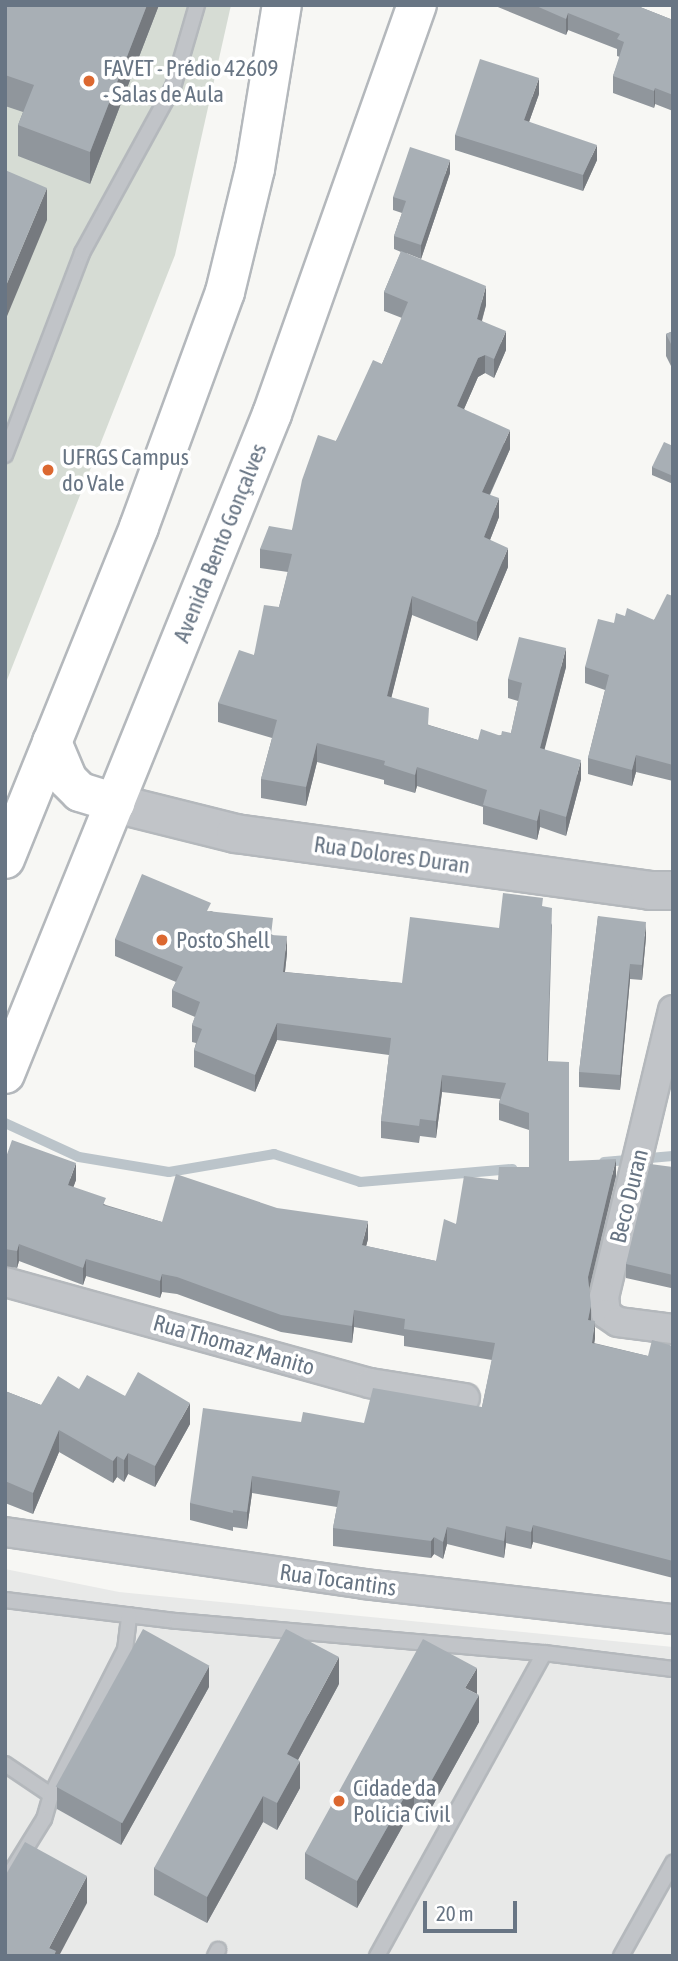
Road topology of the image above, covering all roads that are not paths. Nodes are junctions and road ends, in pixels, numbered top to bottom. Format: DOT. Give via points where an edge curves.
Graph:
graph roads {
  1 [pos="197,5"];
  2 [pos="282,5"];
  3 [pos="417,5"];
  4 [pos="5,455"];
  5 [pos="52,743"];
  6 [pos="115,803"];
  7 [pos="5,859"];
  8 [pos="673,890"];
  9 [pos="673,1010"];
  10 [pos="5,1074"];
  11 [pos="5,1282"];
  12 [pos="673,1329"];
  13 [pos="465,1398"];
  14 [pos="5,1532"];
  15 [pos="5,1600"];
  16 [pos="129,1615"];
  17 [pos="673,1619"];
  18 [pos="544,1653"];
  19 [pos="673,1669"];
  20 [pos="5,1763"];
  21 [pos="51,1795"];
  22 [pos="673,1863"];
  23 [pos="5,1882"];
  24 [pos="377,1956"];
  25 [pos="621,1956"];
  1 -- 4 [label="lane" via="173,87 82,253"];
  2 -- 5 [label="main road" via="255,169 225,292 139,527"];
  3 -- 6 [label="main road, Avenida Bento Gonçalves" via="272,414"];
  5 -- 6 [label="main road" via="74,786"];
  5 -- 7 [label="main road"];
  6 -- 8 [label="street, Rua Dolores Duran" via="235,833 649,891"];
  6 -- 10 [label="main road, Avenida Bento Gonçalves"];
  9 -- 12 [label="street, Beco Duran" via="604,1297 606,1314 618,1322"];
  11 -- 13 [label="street, Rua Thomaz Manito" via="370,1383"];
  14 -- 17 [label="street, Rua Tocantins" via="364,1584"];
  15 -- 16 [label="lane"];
  16 -- 18 [label="lane"];
  16 -- 21 [label="lane" via="125,1650"];
  18 -- 19 [label="lane"];
  18 -- 24 [label="lane"];
  20 -- 21 [label="lane"];
  21 -- 23 [label="lane" via="44,1819"];
  22 -- 25 [label="lane"];
}
